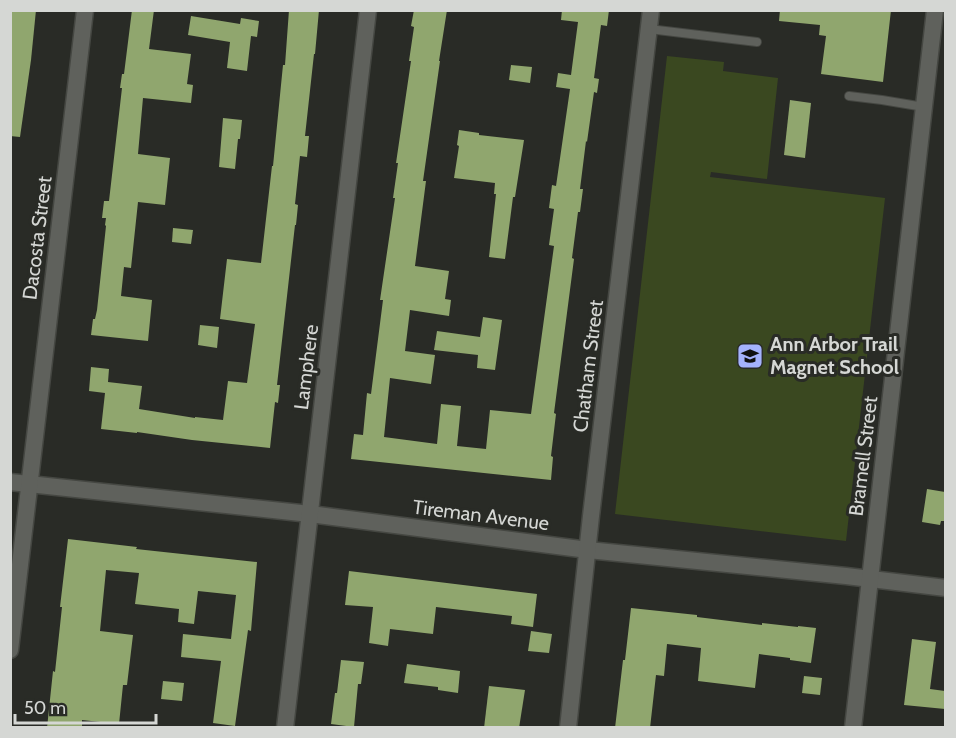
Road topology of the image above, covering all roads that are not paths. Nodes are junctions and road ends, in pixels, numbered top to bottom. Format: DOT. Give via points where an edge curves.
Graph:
graph roads {
  1 [pos="85,10"];
  2 [pos="368,10"];
  3 [pos="651,10"];
  4 [pos="935,10"];
  5 [pos="649,29"];
  6 [pos="757,42"];
  7 [pos="849,96"];
  8 [pos="924,107"];
  9 [pos="10,482"];
  10 [pos="30,484"];
  11 [pos="310,514"];
  12 [pos="588,550"];
  13 [pos="870,579"];
  14 [pos="945,588"];
  15 [pos="10,650"];
  16 [pos="285,728"];
  17 [pos="568,728"];
  18 [pos="853,728"];
  1 -- 10 [label="street, Dacosta Street"];
  2 -- 11 [label="street, Lamphere"];
  3 -- 5 [label="street, Chatham Street"];
  4 -- 8 [label="street, Bramell Street"];
  5 -- 6 [label="lane"];
  5 -- 12 [label="street, Chatham Street"];
  7 -- 8 [label="lane"];
  8 -- 13 [label="street, Bramell Street"];
  9 -- 10 [label="street, Tireman Avenue"];
  10 -- 11 [label="street, Tireman Avenue"];
  10 -- 15 [label="street, Dacosta Street"];
  11 -- 12 [label="street, Tireman Avenue"];
  11 -- 16 [label="street, Lamphere"];
  12 -- 13 [label="street, Tireman Avenue"];
  12 -- 17 [label="street, Chatham Street"];
  13 -- 14 [label="street, Tireman Avenue"];
  13 -- 18 [label="street, Bramell Street"];
}
